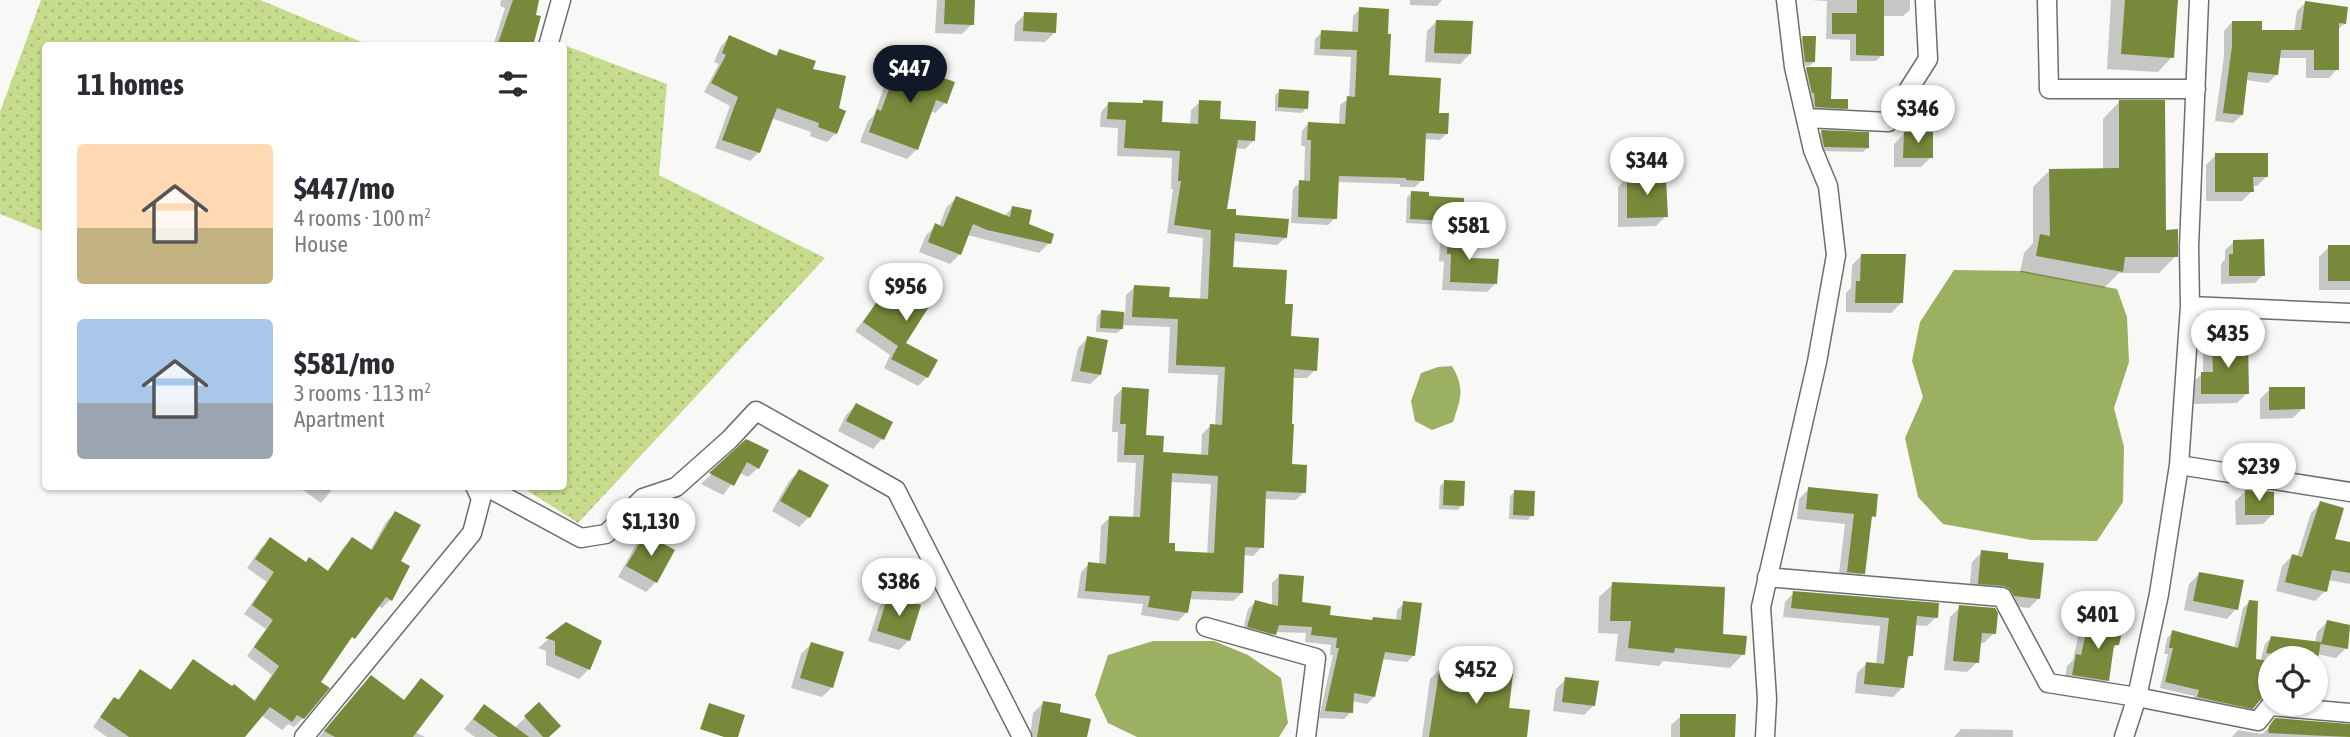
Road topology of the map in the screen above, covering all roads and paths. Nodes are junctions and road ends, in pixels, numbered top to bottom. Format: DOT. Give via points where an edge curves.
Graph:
graph roads {
  1 [pos="561,0"];
  2 [pos="1786,0"];
  3 [pos="1925,0"];
  4 [pos="2047,0"];
  5 [pos="2199,0"];
  6 [pos="549,42"];
  7 [pos="2196,89"];
  8 [pos="1806,118"];
  9 [pos="2190,306"];
  10 [pos="2350,313"];
  11 [pos="2179,465"];
  12 [pos="477,490"];
  13 [pos="492,490"];
  14 [pos="2350,492"];
  15 [pos="1767,578"];
  16 [pos="1206,627"];
  17 [pos="2137,697"];
  18 [pos="2350,713"];
  19 [pos="306,737"];
  20 [pos="1022,737"];
  21 [pos="1306,737"];
  22 [pos="1765,737"];
  23 [pos="2124,737"];
  1 -- 6 [label="street"];
  2 -- 8 [label="street"];
  3 -- 8 [label="street" via="1927,59 1888,122"];
  4 -- 7 [label="street" via="2049,89"];
  5 -- 7 [label="street"];
  7 -- 9 [label="street"];
  8 -- 15 [label="street" via="1828,186 1836,255 1817,362"];
  9 -- 10 [label="street"];
  9 -- 11 [label="street"];
  11 -- 14 [label="street"];
  11 -- 17 [label="street"];
  12 -- 19 [label="street" via="481,499 472,533"];
  13 -- 20 [label="street" via="581,538 606,534 643,498 676,487 756,411 896,490"];
  15 -- 17 [label="street" via="2002,597 2048,683"];
  15 -- 22 [label="street" via="1761,607"];
  16 -- 21 [label="street" via="1315,658"];
  17 -- 18 [label="street" via="2258,721 2270,706"];
  17 -- 23 [label="street"];
}
